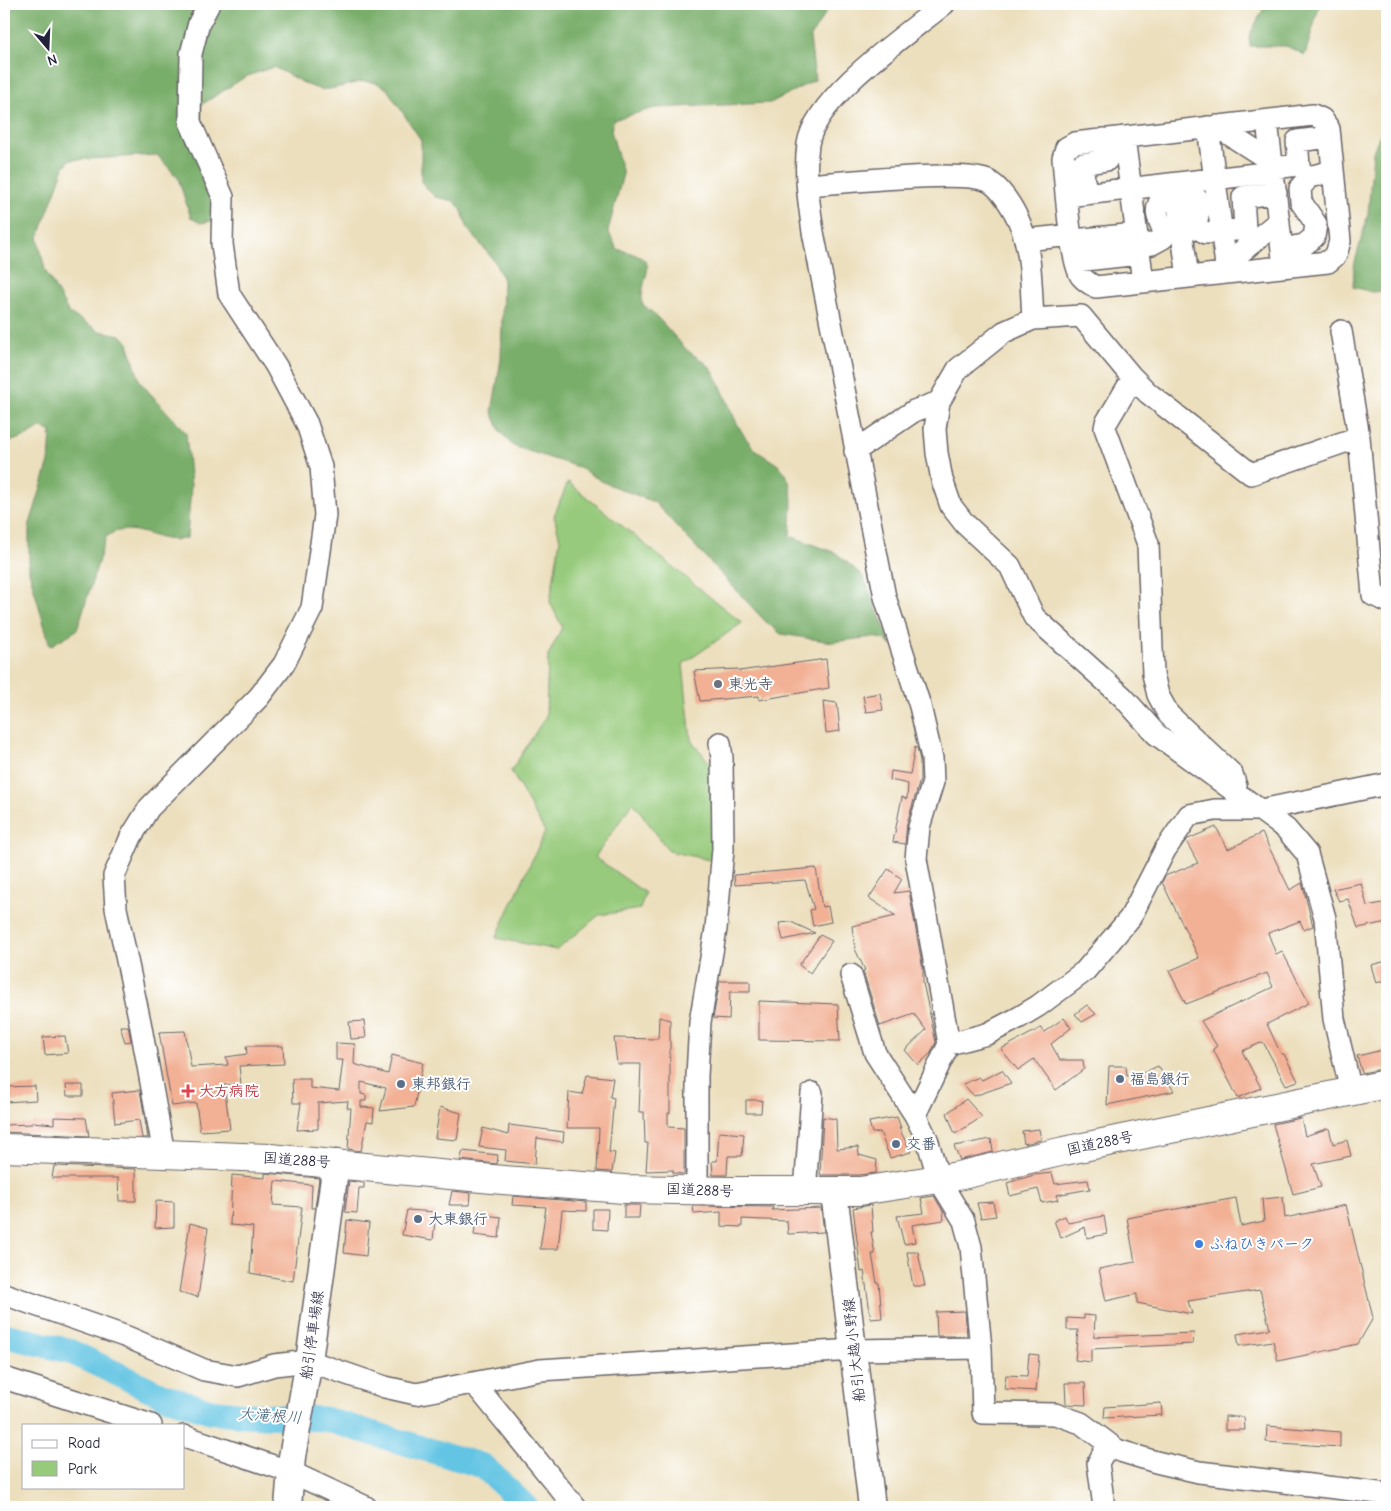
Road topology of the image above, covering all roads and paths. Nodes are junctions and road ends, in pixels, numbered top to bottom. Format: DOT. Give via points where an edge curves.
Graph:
graph roads {
  1 [pos="209,4"];
  2 [pos="944,4"];
  3 [pos="1268,121"];
  4 [pos="1212,127"];
  5 [pos="1330,137"];
  6 [pos="1114,138"];
  7 [pos="1333,171"];
  8 [pos="1273,174"];
  9 [pos="1215,179"];
  10 [pos="808,184"];
  11 [pos="1131,189"];
  12 [pos="1176,191"];
  13 [pos="1077,195"];
  14 [pos="1279,221"];
  15 [pos="1221,232"];
  16 [pos="1072,238"];
  17 [pos="1025,240"];
  18 [pos="1138,245"];
  19 [pos="1108,253"];
  20 [pos="1283,258"];
  21 [pos="1076,261"];
  22 [pos="1226,269"];
  23 [pos="1188,278"];
  24 [pos="1143,282"];
  25 [pos="1033,320"];
  26 [pos="1341,331"];
  27 [pos="1131,376"];
  28 [pos="939,402"];
  29 [pos="1359,436"];
  30 [pos="855,451"];
  31 [pos="1387,601"];
  32 [pos="720,743"];
  33 [pos="1387,784"];
  34 [pos="1237,793"];
  35 [pos="1261,810"];
  36 [pos="851,975"];
  37 [pos="949,1044"];
  38 [pos="1387,1084"];
  39 [pos="1351,1091"];
  40 [pos="812,1093"];
  41 [pos="915,1116"];
  42 [pos="4,1148"];
  43 [pos="164,1154"];
  44 [pos="336,1163"];
  45 [pos="939,1180"];
  46 [pos="697,1190"];
  47 [pos="805,1192"];
  48 [pos="834,1192"];
  49 [pos="4,1294"];
  50 [pos="981,1348"];
  51 [pos="853,1350"];
  52 [pos="307,1370"];
  53 [pos="4,1378"];
  54 [pos="474,1383"];
  55 [pos="148,1424"];
  56 [pos="185,1436"];
  57 [pos="1108,1445"];
  58 [pos="292,1464"];
  59 [pos="1387,1494"];
  60 [pos="288,1507"];
  61 [pos="366,1507"];
  62 [pos="575,1507"];
  63 [pos="872,1507"];
  64 [pos="1104,1507"];
  1 -- 43 [label="street" via="199,23 191,54 188,102 190,122 223,197 222,244 229,294 276,366 308,424 321,467 325,515 312,608 284,664 259,697 149,808 131,837 114,876 116,908"];
  2 -- 10 [label="street" via="848,83 815,123 808,144"];
  3 -- 4 [label="street"];
  3 -- 5 [label="street" via="1313,115 1322,119"];
  3 -- 8 [label="street"];
  4 -- 6 [label="street"];
  4 -- 8 [label="street"];
  4 -- 9 [label="street"];
  5 -- 7 [label="street"];
  5 -- 8 [label="street" via="1297,141 1299,166"];
  6 -- 11 [label="street"];
  6 -- 13 [label="street" via="1075,142 1066,148 1063,158"];
  7 -- 20 [label="street" via="1309,177 1300,188 1301,202 1316,224 1314,237"];
  7 -- 20 [label="street" via="1340,241 1336,255 1328,262"];
  8 -- 9 [label="street"];
  8 -- 14 [label="street"];
  8 -- 15 [label="street" via="1243,197 1246,229"];
  9 -- 12 [label="street"];
  9 -- 15 [label="street"];
  10 -- 17 [label="street" via="961,175 989,182 1006,198"];
  10 -- 30 [label="street" via="813,232"];
  11 -- 12 [label="street"];
  11 -- 13 [label="street"];
  11 -- 18 [label="street"];
  12 -- 15 [label="street" via="1197,199 1200,210 1195,221 1201,232"];
  12 -- 18 [label="street" via="1156,209 1163,238 1152,244"];
  12 -- 23 [label="street"];
  13 -- 16 [label="street"];
  14 -- 20 [label="street"];
  14 -- 22 [label="street"];
  15 -- 22 [label="street"];
  16 -- 17 [label="street"];
  16 -- 19 [label="street"];
  16 -- 21 [label="street"];
  17 -- 25 [label="street"];
  18 -- 19 [label="street"];
  18 -- 24 [label="street"];
  19 -- 21 [label="street"];
  20 -- 22 [label="street"];
  21 -- 24 [label="street" via="1080,274 1096,287"];
  22 -- 23 [label="street"];
  23 -- 24 [label="street"];
  25 -- 27 [label="street" via="1081,316"];
  25 -- 28 [label="street" via="1004,332 958,369"];
  26 -- 29 [label="street"];
  27 -- 29 [label="street" via="1251,474"];
  27 -- 34 [label="street" via="1105,428 1148,544 1155,684 1169,715 1232,774"];
  28 -- 30 [label="street" via="914,411"];
  28 -- 34 [label="street" via="935,429 937,453 951,506 965,524 1010,566 1034,617 1122,697 1156,734"];
  29 -- 31 [label="street" via="1373,595"];
  30 -- 37 [label="street" via="885,597 920,706 932,758 933,782 919,827 916,859"];
  32 -- 46 [label="street" via="723,849 716,929 700,1022"];
  33 -- 35 [label="street"];
  34 -- 35 [label="street"];
  35 -- 37 [label="street" via="1215,810 1190,815 1164,850 1130,918 1085,971 1018,1018 987,1034"];
  35 -- 39 [label="street" via="1286,828 1307,854 1324,918 1334,1019"];
  36 -- 41 [label="street" via="875,1053"];
  37 -- 41 [label="street"];
  38 -- 39 [label="highway, 国道288号"];
  39 -- 45 [label="highway, 国道288号" via="1064,1150"];
  40 -- 47 [label="street"];
  41 -- 45 [label="street" via="927,1139"];
  42 -- 43 [label="highway, 国道288号"];
  43 -- 44 [label="highway, 国道288号"];
  44 -- 46 [label="highway, 国道288号" via="562,1185"];
  44 -- 52 [label="main road, 船引停車場線"];
  45 -- 48 [label="highway, 国道288号"];
  45 -- 50 [label="street" via="964,1221 971,1247"];
  46 -- 47 [label="highway, 国道288号"];
  47 -- 48 [label="highway, 国道288号"];
  48 -- 51 [label="main road, 船引大越小野線"];
  49 -- 52 [label="street" via="127,1337 204,1370 238,1376 274,1365"];
  50 -- 51 [label="street"];
  50 -- 57 [label="street" via="983,1413 1055,1414 1081,1423"];
  51 -- 54 [label="street" via="540,1370"];
  51 -- 63 [label="main road, 船引大越小野線"];
  52 -- 54 [label="street" via="416,1394"];
  52 -- 58 [label="main road, 船引停車場線"];
  53 -- 55 [label="street"];
  54 -- 62 [label="street"];
  56 -- 58 [label="street"];
  57 -- 59 [label="street" via="1156,1462 1199,1472"];
  57 -- 64 [label="street" via="1098,1463"];
  58 -- 60 [label="main road, 船引停車場線"];
  58 -- 61 [label="street"];
}
